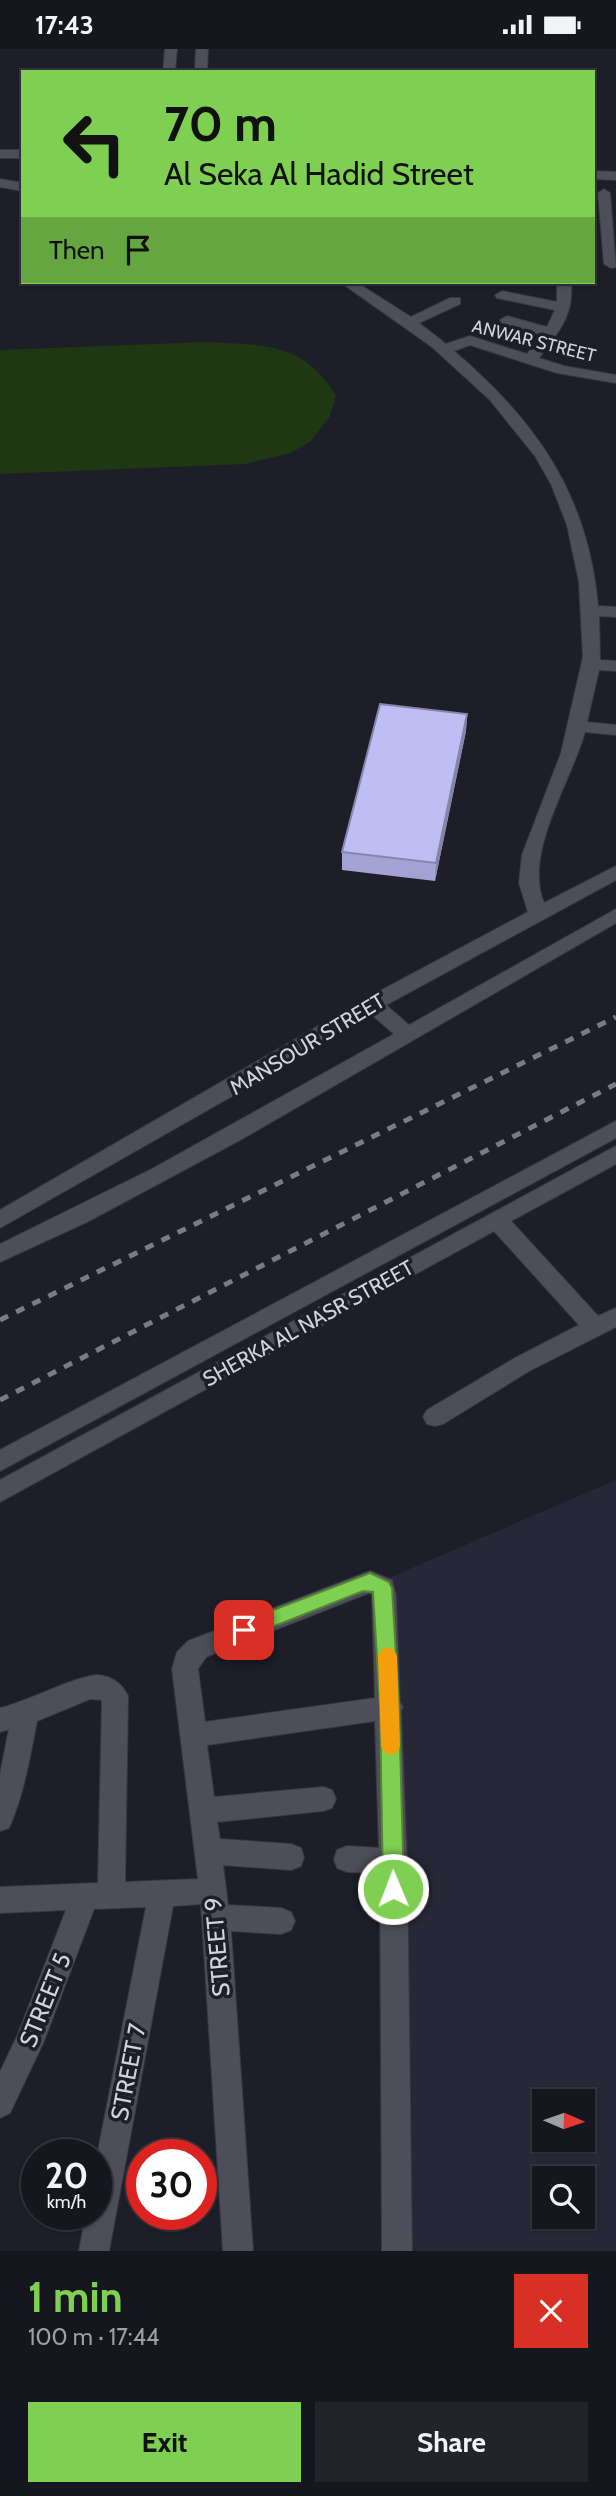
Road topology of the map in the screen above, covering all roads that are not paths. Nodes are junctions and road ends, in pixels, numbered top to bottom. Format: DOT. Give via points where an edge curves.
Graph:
graph roads {
  1 [pos="171,49"];
  2 [pos="202,49"];
  3 [pos="169,70"];
  4 [pos="201,70"];
  5 [pos="0,153"];
  6 [pos="21,154"];
  7 [pos="595,175"];
  8 [pos="616,176"];
  9 [pos="21,180"];
  10 [pos="0,182"];
  11 [pos="21,187"];
  12 [pos="604,193"];
  13 [pos="595,264"];
  14 [pos="613,264"];
  15 [pos="616,280"];
  16 [pos="350,284"];
  17 [pos="565,284"];
  18 [pos="502,295"];
  19 [pos="454,302"];
  20 [pos="565,308"];
  21 [pos="507,320"];
  22 [pos="411,322"];
  23 [pos="551,333"];
  24 [pos="445,349"];
  25 [pos="530,360"];
  26 [pos="616,379"];
  27 [pos="590,610"];
  28 [pos="616,612"];
  29 [pos="591,664"];
  30 [pos="616,666"];
  31 [pos="576,726"];
  32 [pos="616,730"];
  33 [pos="616,872"];
  34 [pos="538,913"];
  35 [pos="616,915"];
  36 [pos="372,1005"];
  37 [pos="408,1035"];
  38 [pos="616,1129"];
  39 [pos="616,1154"];
  40 [pos="0,1220"];
  41 [pos="497,1220"];
  42 [pos="0,1254"];
  43 [pos="616,1317"];
  44 [pos="595,1328"];
  45 [pos="435,1417"];
  46 [pos="0,1461"];
  47 [pos="0,1492"];
  48 [pos="390,1707"];
  49 [pos="12,1717"];
  50 [pos="193,1735"];
  51 [pos="323,1799"];
  52 [pos="202,1811"];
  53 [pos="0,1819"];
  54 [pos="208,1851"];
  55 [pos="291,1857"];
  56 [pos="346,1859"];
  57 [pos="393,1861"];
  58 [pos="162,1893"];
  59 [pos="98,1895"];
  60 [pos="0,1900"];
  61 [pos="214,1904"];
  62 [pos="281,1921"];
  63 [pos="0,2103"];
  64 [pos="94,2251"];
  65 [pos="238,2251"];
  66 [pos="397,2251"];
  1 -- 3 [label="street"];
  2 -- 4 [label="street"];
  5 -- 6 [label="street"];
  7 -- 8 [label="street"];
  9 -- 10 [label="street"];
  10 -- 11 [label="street"];
  12 -- 14 [label="street"];
  13 -- 14 [label="street"];
  14 -- 15 [label="street"];
  16 -- 22 [label="street"];
  17 -- 20 [label="street"];
  18 -- 20 [label="street"];
  19 -- 22 [label="street"];
  20 -- 23 [label="street"];
  21 -- 23 [label="street"];
  22 -- 24 [label="street"];
  23 -- 25 [label="street"];
  24 -- 25 [label="street, ANWAR STREET" via="470,341"];
  24 -- 27 [label="street" via="518,425 558,483 580,545"];
  25 -- 26 [label="street, ANWAR STREET"];
  27 -- 28 [label="street"];
  27 -- 29 [label="street"];
  29 -- 30 [label="street"];
  29 -- 31 [label="street"];
  31 -- 32 [label="street"];
  31 -- 34 [label="street" via="561,781 530,856 528,884"];
  33 -- 34 [label="street, MANSOUR STREET"];
  34 -- 36 [label="street, MANSOUR STREET"];
  35 -- 37 [label="street, MANSOUR STREET"];
  36 -- 37 [label="street"];
  36 -- 40 [label="street, MANSOUR STREET"];
  37 -- 42 [label="street, MANSOUR STREET" via="187,1161"];
  38 -- 46 [label="street, SHERKA AL NASR STREET"];
  39 -- 41 [label="street, SHERKA AL NASR STREET"];
  41 -- 44 [label="street"];
  41 -- 47 [label="street, SHERKA AL NASR STREET"];
  43 -- 44 [label="street"];
  44 -- 45 [label="street" via="523,1364"];
  48 -- 50 [label="street"];
  48 -- 50 [label="street, STREET 9" via="383,1588 377,1583 361,1584 197,1649 186,1660 185,1669"];
  48 -- 57 [label="street"];
  49 -- 53 [label="street" via="14,1771"];
  49 -- 59 [label="street, STREET 5" via="88,1688 99,1686 115,1696"];
  50 -- 52 [label="street, STREET 9"];
  51 -- 52 [label="street"];
  52 -- 54 [label="street, STREET 9"];
  54 -- 55 [label="street"];
  54 -- 61 [label="street, STREET 9"];
  56 -- 57 [label="street"];
  57 -- 66 [label="street"];
  58 -- 59 [label="street"];
  58 -- 61 [label="street"];
  58 -- 64 [label="street, STREET 7"];
  59 -- 60 [label="street"];
  59 -- 63 [label="street, STREET 5"];
  61 -- 62 [label="street"];
  61 -- 65 [label="street, STREET 9"];
}
